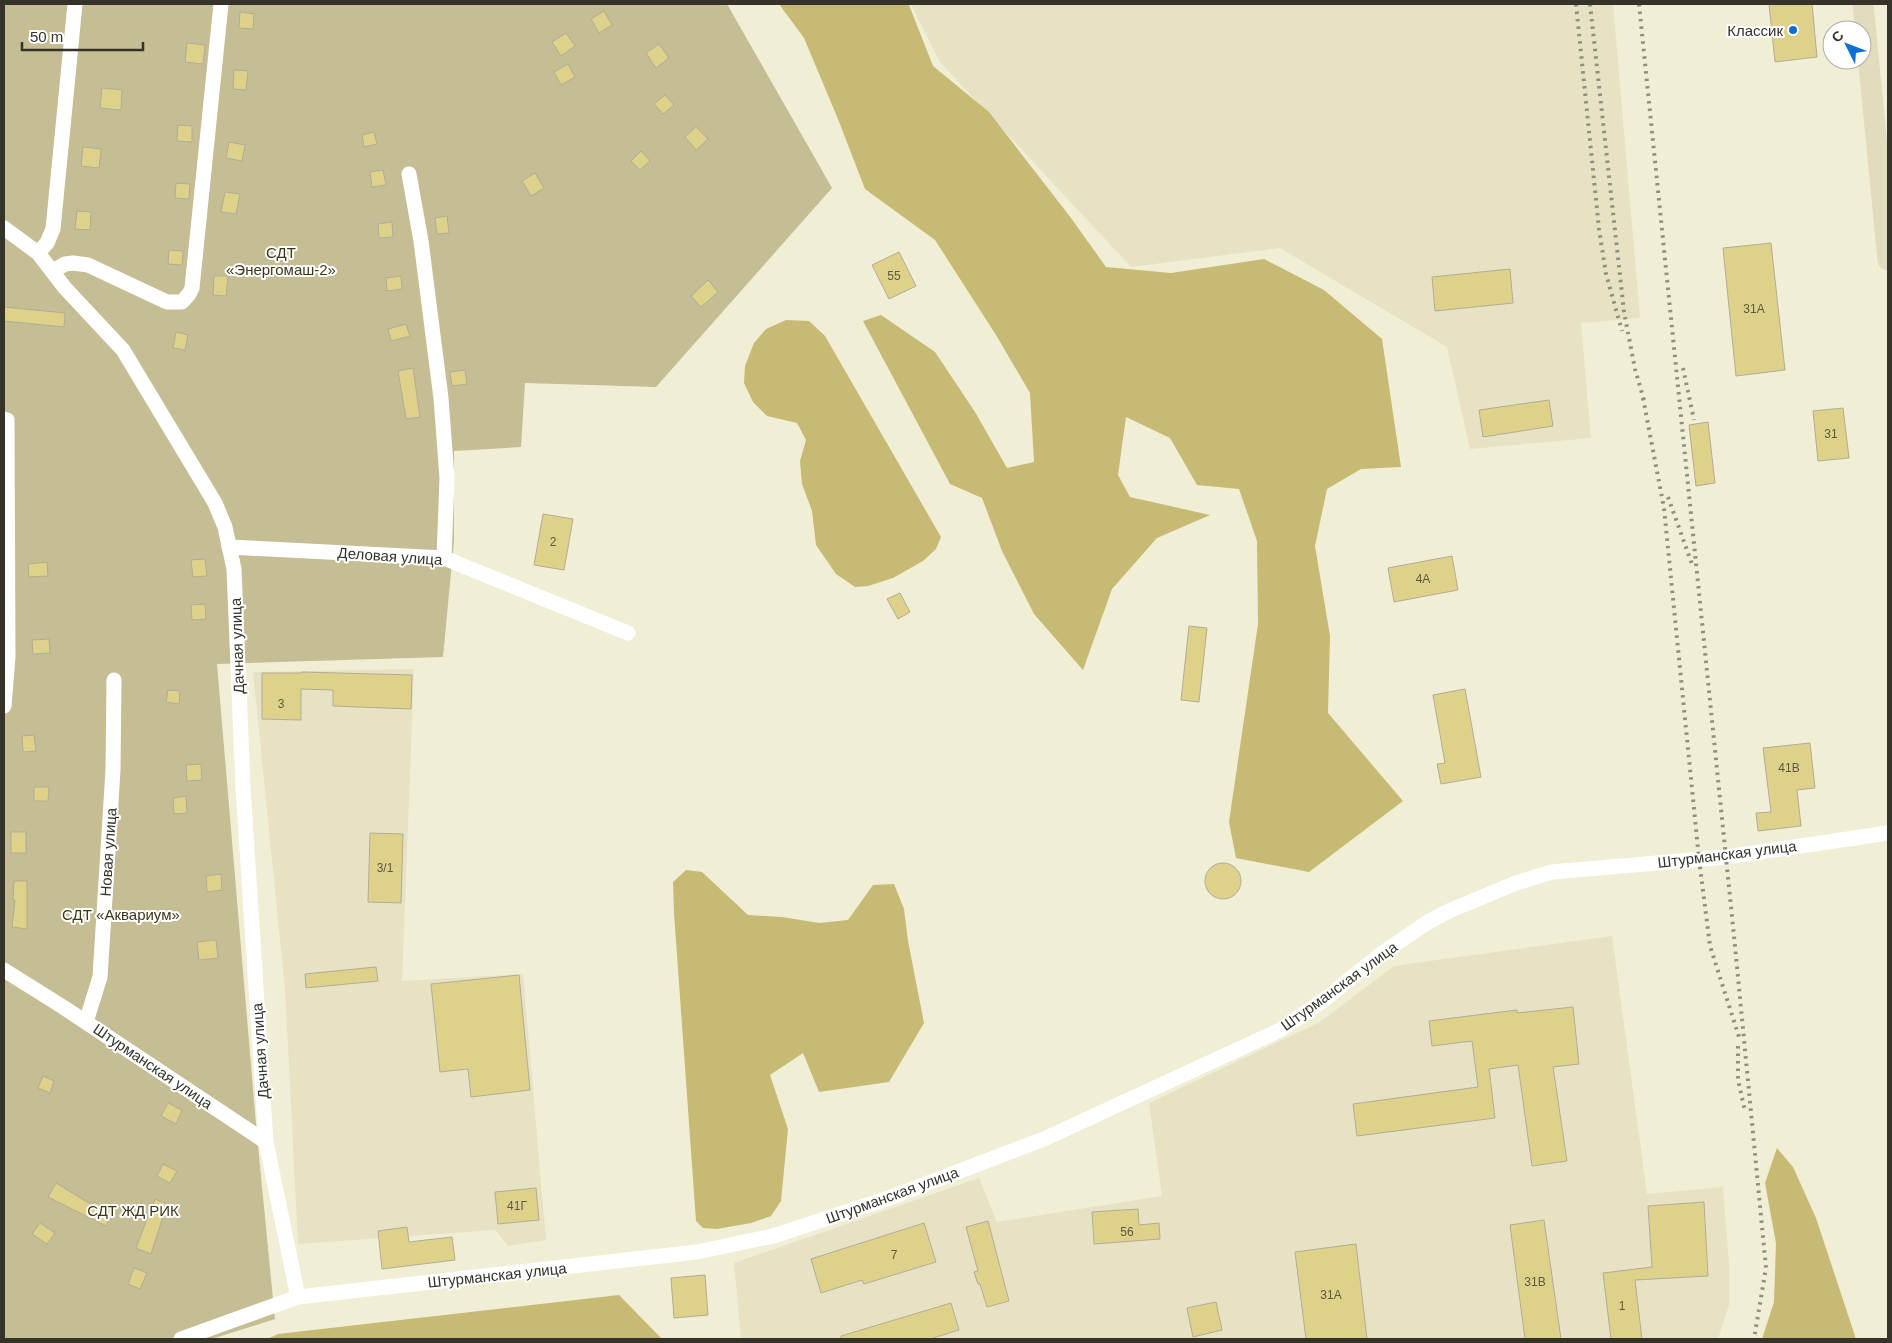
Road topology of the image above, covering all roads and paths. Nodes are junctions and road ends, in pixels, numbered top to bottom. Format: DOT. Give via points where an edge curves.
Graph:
graph roads {
  1 [pos="75,4"];
  2 [pos="221,4"];
  3 [pos="1863,4"];
  4 [pos="409,174"];
  5 [pos="4,228"];
  6 [pos="38,252"];
  7 [pos="1888,260"];
  8 [pos="53,271"];
  9 [pos="4,419"];
  10 [pos="229,547"];
  11 [pos="444,558"];
  12 [pos="628,633"];
  13 [pos="114,680"];
  14 [pos="4,706"];
  15 [pos="1888,833"];
  16 [pos="4,970"];
  17 [pos="86,1022"];
  18 [pos="266,1142"];
  19 [pos="298,1297"];
  20 [pos="181,1339"];
  1 -- 6 [label="street" via="53,229 47,243"];
  2 -- 8 [label="street" via="189,294 182,302 167,302 81,263 65,264"];
  3 -- 7 [label="main road"];
  4 -- 11 [label="street" via="441,398 446,478"];
  5 -- 6 [label="street, Дачная улица"];
  6 -- 8 [label="street, Дачная улица"];
  8 -- 10 [label="street, Дачная улица" via="123,350 215,503"];
  9 -- 14 [label="street" via="7,420 8,657"];
  10 -- 11 [label="street, Деловая улица"];
  10 -- 18 [label="street, Дачная улица" via="234,569 243,787"];
  11 -- 12 [label="street, Деловая улица"];
  13 -- 17 [label="street, Новая улица" via="113,770 100,977"];
  15 -- 19 [label="street, Штурманская улица" via="1726,857 1552,872 1516,883 1428,922 1280,1030 1044,1139 889,1198 773,1236 697,1252"];
  16 -- 17 [label="street, Штурманская улица"];
  17 -- 18 [label="street, Штурманская улица"];
  18 -- 19 [label="street"];
  19 -- 20 [label="street, Штурманская улица"];
}
